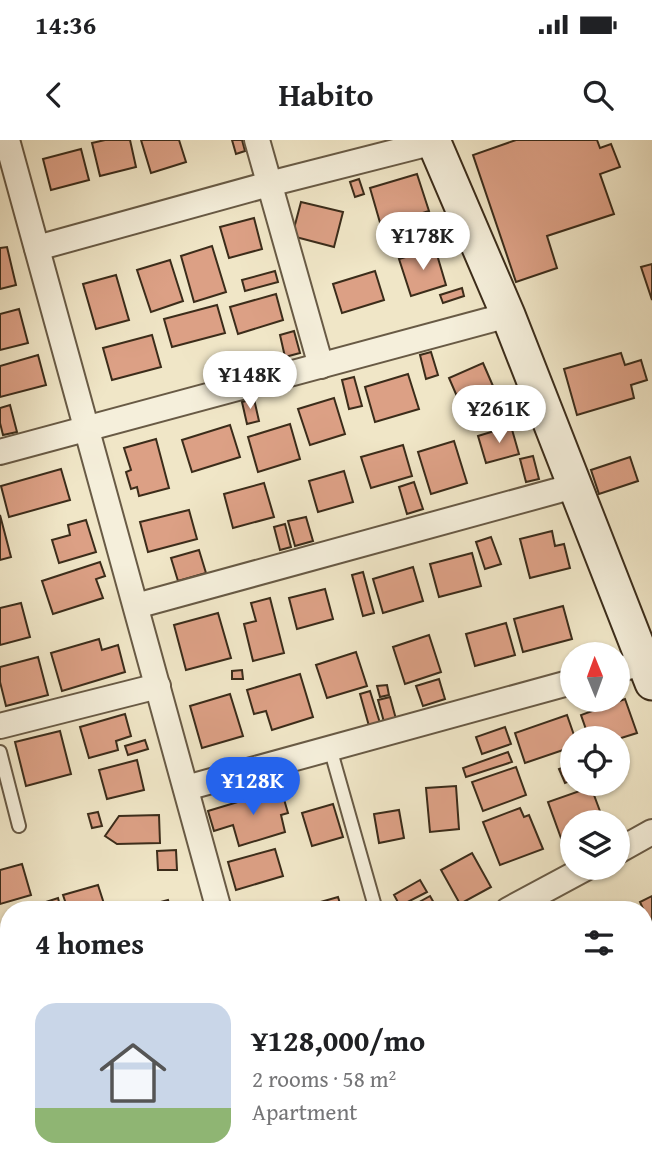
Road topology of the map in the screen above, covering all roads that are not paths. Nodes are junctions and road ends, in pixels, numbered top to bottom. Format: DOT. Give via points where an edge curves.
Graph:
graph roads {
  1 [pos="8,140"];
  2 [pos="257,140"];
  3 [pos="433,141"];
  4 [pos="269,184"];
  5 [pos="37,248"];
  6 [pos="508,315"];
  7 [pos="321,366"];
  8 [pos="87,428"];
  9 [pos="0,452"];
  10 [pos="574,486"];
  11 [pos="136,606"];
  12 [pos="638,672"];
  13 [pos="560,685"];
  14 [pos="158,686"];
  15 [pos="0,726"];
  16 [pos="330,748"];
  17 [pos="0,752"];
  18 [pos="186,788"];
  19 [pos="19,826"];
  20 [pos="652,832"];
  21 [pos="630,844"];
  22 [pos="564,880"];
  23 [pos="217,901"];
  24 [pos="373,901"];
  25 [pos="525,901"];
  1 -- 5 [label="street"];
  2 -- 4 [label="street"];
  3 -- 4 [label="street"];
  3 -- 6 [label="street"];
  4 -- 5 [label="street"];
  4 -- 7 [label="street"];
  5 -- 8 [label="street"];
  6 -- 7 [label="street"];
  6 -- 10 [label="street"];
  7 -- 8 [label="street"];
  8 -- 9 [label="street"];
  8 -- 11 [label="street"];
  10 -- 11 [label="street"];
  10 -- 12 [label="street"];
  11 -- 14 [label="street"];
  13 -- 16 [label="street"];
  14 -- 15 [label="street"];
  14 -- 18 [label="street"];
  16 -- 18 [label="street"];
  16 -- 24 [label="lane"];
  17 -- 19 [label="lane"];
  18 -- 23 [label="street"];
  20 -- 21 [label="street"];
  22 -- 25 [label="street"];
}
